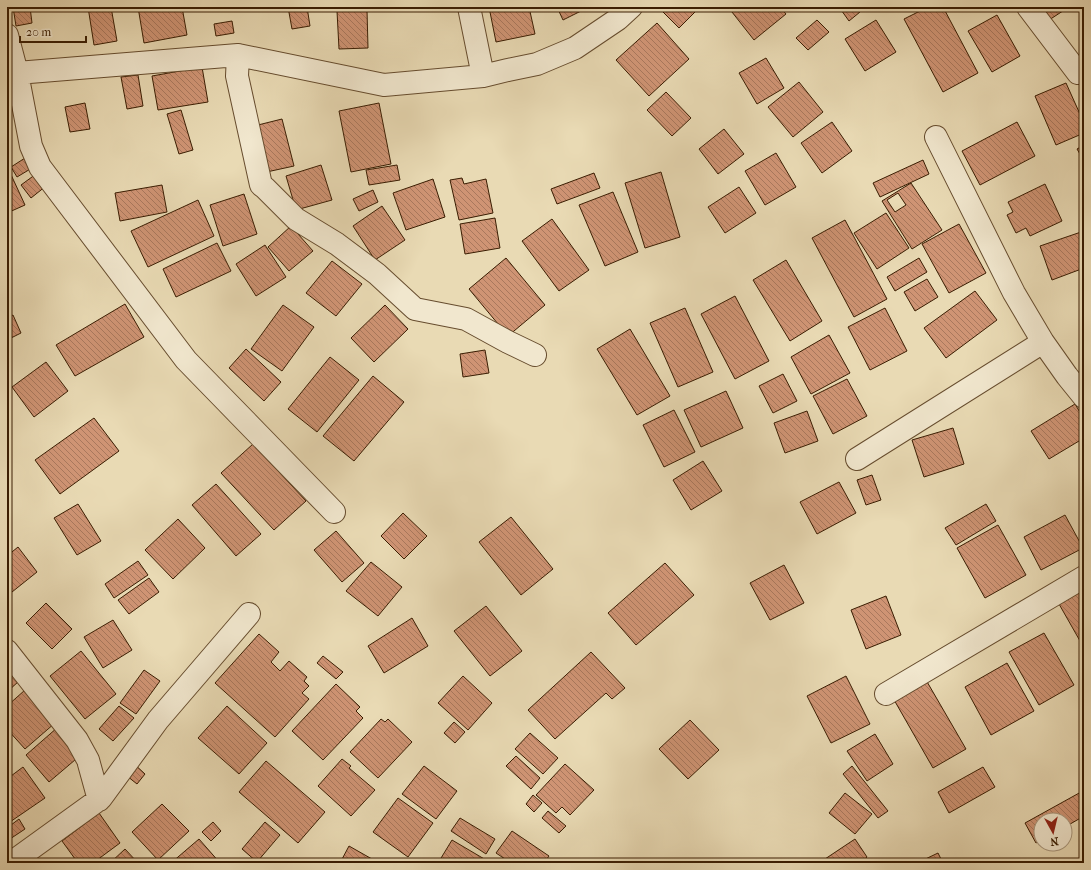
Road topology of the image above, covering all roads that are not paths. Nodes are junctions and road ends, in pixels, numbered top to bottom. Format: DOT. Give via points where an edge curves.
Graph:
graph roads {
  1 [pos="469,7"];
  2 [pos="631,7"];
  3 [pos="1028,7"];
  4 [pos="7,34"];
  5 [pos="238,55"];
  6 [pos="17,73"];
  7 [pos="1078,73"];
  8 [pos="483,76"];
  9 [pos="936,137"];
  10 [pos="1043,342"];
  11 [pos="535,355"];
  12 [pos="1084,397"];
  13 [pos="857,459"];
  14 [pos="334,512"];
  15 [pos="1084,577"];
  16 [pos="249,614"];
  17 [pos="7,651"];
  18 [pos="886,694"];
  19 [pos="99,800"];
  20 [pos="11,863"];
  1 -- 8 [label="street"];
  2 -- 8 [label="street" via="618,19 575,48 537,64"];
  3 -- 7 [label="street"];
  4 -- 6 [label="street"];
  5 -- 6 [label="street"];
  5 -- 8 [label="street" via="384,85"];
  5 -- 11 [label="street" via="237,76 261,185 296,218 337,244 415,309 466,319"];
  6 -- 14 [label="street" via="31,146 40,167 186,360"];
  9 -- 10 [label="street" via="1014,294"];
  10 -- 12 [label="street"];
  10 -- 13 [label="street"];
  15 -- 18 [label="street"];
  16 -- 19 [label="street" via="158,720"];
  17 -- 19 [label="street" via="77,740 88,760"];
  19 -- 20 [label="street"];
}
